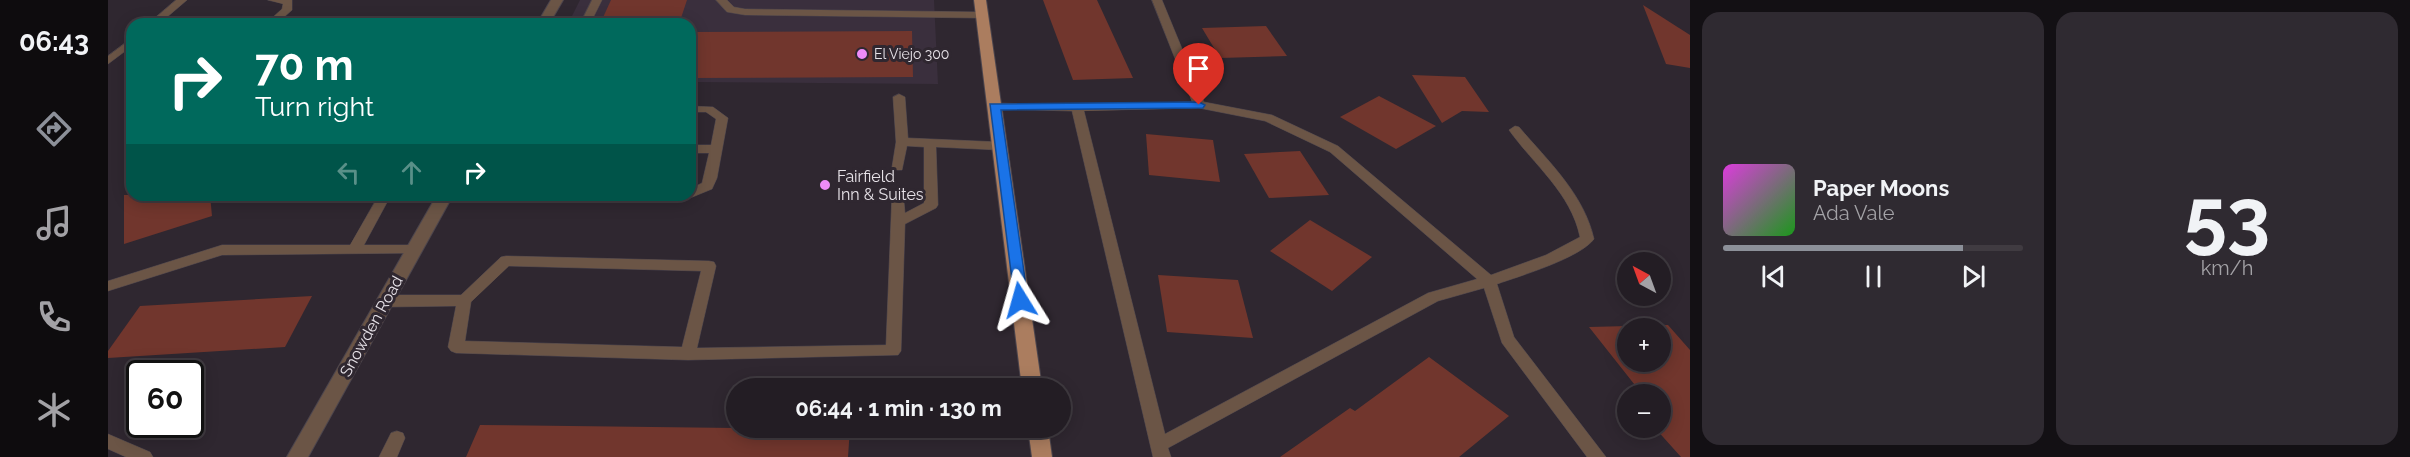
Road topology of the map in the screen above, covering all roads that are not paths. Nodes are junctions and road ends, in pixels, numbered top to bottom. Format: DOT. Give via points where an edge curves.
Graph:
graph roads {
  1 [pos="182,0"];
  2 [pos="273,0"];
  3 [pos="557,0"];
  4 [pos="597,0"];
  5 [pos="721,0"];
  6 [pos="1157,0"];
  7 [pos="290,1"];
  8 [pos="981,7"];
  9 [pos="160,18"];
  10 [pos="277,18"];
  11 [pos="546,18"];
  12 [pos="588,18"];
  13 [pos="126,46"];
  14 [pos="108,61"];
  15 [pos="899,97"];
  16 [pos="1199,105"];
  17 [pos="994,106"];
  18 [pos="1077,108"];
  19 [pos="696,109"];
  20 [pos="1515,130"];
  21 [pos="902,142"];
  22 [pos="930,143"];
  23 [pos="999,146"];
  24 [pos="696,149"];
  25 [pos="716,149"];
  26 [pos="898,167"];
  27 [pos="696,191"];
  28 [pos="898,194"];
  29 [pos="382,201"];
  30 [pos="442,201"];
  31 [pos="898,222"];
  32 [pos="355,249"];
  33 [pos="414,250"];
  34 [pos="1488,281"];
  35 [pos="108,286"];
  36 [pos="464,300"];
  37 [pos="385,301"];
  38 [pos="688,354"];
  39 [pos="1031,378"];
  40 [pos="398,438"];
  41 [pos="1039,438"];
  42 [pos="108,441"];
  43 [pos="1161,451"];
  44 [pos="144,457"];
  45 [pos="297,457"];
  46 [pos="388,457"];
  47 [pos="1042,457"];
  48 [pos="1597,457"];
  1 -- 9 [label="lane"];
  2 -- 7 [label="lane"];
  3 -- 11 [label="street"];
  4 -- 12 [label="lane"];
  5 -- 8 [label="lane" via="731,10 745,12"];
  6 -- 16 [label="lane"];
  7 -- 10 [label="lane" via="287,10"];
  8 -- 17 [label="main road"];
  13 -- 14 [label="lane"];
  15 -- 21 [label="lane"];
  16 -- 18 [label="lane"];
  16 -- 34 [label="lane" via="1268,118 1334,149"];
  17 -- 18 [label="lane"];
  17 -- 23 [label="main road"];
  18 -- 43 [label="lane"];
  19 -- 25 [label="lane" via="709,109 722,118"];
  20 -- 34 [label="lane" via="1571,201 1586,224 1587,239 1536,266"];
  21 -- 22 [label="lane"];
  21 -- 26 [label="lane"];
  22 -- 23 [label="lane"];
  22 -- 31 [label="lane" via="932,205"];
  23 -- 39 [label="main road"];
  24 -- 25 [label="lane"];
  25 -- 27 [label="lane" via="711,178 707,186"];
  28 -- 31 [label="lane"];
  29 -- 32 [label="lane"];
  30 -- 33 [label="street, Snowden Road"];
  31 -- 38 [label="lane" via="893,351"];
  32 -- 33 [label="lane"];
  32 -- 35 [label="lane" via="222,250"];
  33 -- 37 [label="street, Snowden Road"];
  34 -- 43 [label="lane" via="1433,297"];
  34 -- 48 [label="lane" via="1507,339"];
  36 -- 37 [label="lane"];
  36 -- 38 [label="lane" via="456,347"];
  36 -- 38 [label="lane" via="506,261 709,266"];
  37 -- 45 [label="street, Snowden Road"];
  40 -- 46 [label="lane"];
  41 -- 47 [label="main road"];
  42 -- 44 [label="lane"];
}
